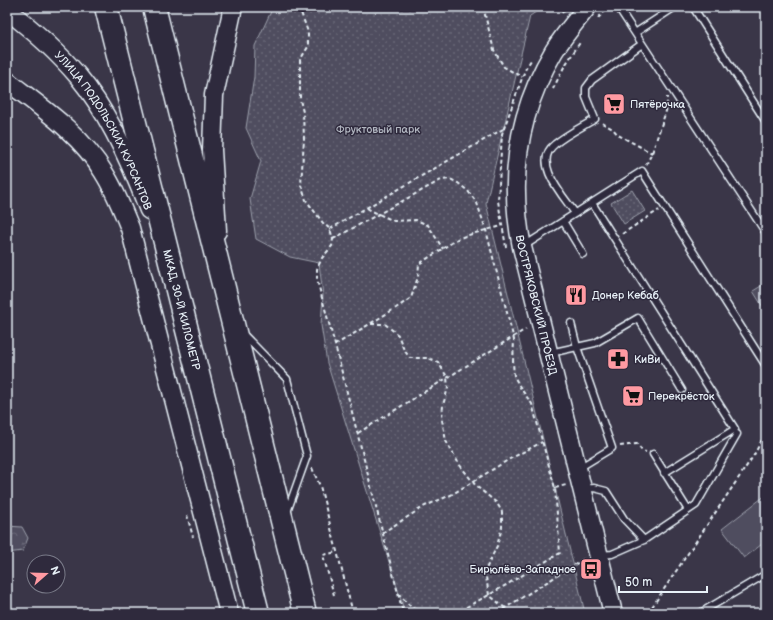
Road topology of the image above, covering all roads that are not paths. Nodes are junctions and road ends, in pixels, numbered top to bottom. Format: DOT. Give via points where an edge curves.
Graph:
graph roads {
  1 [pos="106,7"];
  2 [pos="154,7"];
  3 [pos="233,7"];
  4 [pos="587,7"];
  5 [pos="618,7"];
  6 [pos="675,7"];
  7 [pos="693,7"];
  8 [pos="7,10"];
  9 [pos="635,33"];
  10 [pos="642,44"];
  11 [pos="7,81"];
  12 [pos="766,122"];
  13 [pos="592,203"];
  14 [pos="575,213"];
  15 [pos="562,221"];
  16 [pos="766,233"];
  17 [pos="522,247"];
  18 [pos="583,254"];
  19 [pos="218,260"];
  20 [pos="172,271"];
  21 [pos="571,323"];
  22 [pos="233,324"];
  23 [pos="577,347"];
  24 [pos="549,354"];
  25 [pos="766,366"];
  26 [pos="682,390"];
  27 [pos="737,434"];
  28 [pos="653,454"];
  29 [pos="577,469"];
  30 [pos="664,473"];
  31 [pos="583,490"];
  32 [pos="688,510"];
  33 [pos="282,522"];
  34 [pos="644,540"];
  35 [pos="592,557"];
  36 [pos="766,574"];
  37 [pos="229,613"];
  38 [pos="258,613"];
  39 [pos="305,613"];
  40 [pos="614,613"];
  41 [pos="700,613"];
  1 -- 20 [label="highway, МКАД, 30-Й КИЛОМЕТР"];
  2 -- 19 [label="highway"];
  3 -- 19 [label="street" via="214,95 212,150"];
  4 -- 17 [label="street, ВОСТРЯКОВСКИЙ ПРОЕЗД" via="555,50 540,79 521,132 515,199"];
  5 -- 9 [label="lane"];
  6 -- 9 [label="lane"];
  7 -- 12 [label="lane"];
  8 -- 20 [label="street, УЛИЦА ПОДОЛЬСКИХ КУРСАНТОВ" via="48,44 93,96 124,151"];
  9 -- 10 [label="lane"];
  10 -- 14 [label="lane" via="592,80 586,88 586,97 595,119 554,145 548,154 546,163 552,180"];
  10 -- 16 [label="lane"];
  11 -- 37 [label="street" via="67,129 88,150 104,172 119,200 130,228"];
  13 -- 14 [label="lane"];
  13 -- 25 [label="lane" via="642,171"];
  13 -- 30 [label="lane" via="735,429"];
  14 -- 15 [label="lane"];
  15 -- 17 [label="lane"];
  15 -- 18 [label="lane"];
  17 -- 24 [label="street, ВОСТРЯКОВСКИЙ ПРОЕЗД"];
  19 -- 22 [label="highway"];
  20 -- 38 [label="highway, МКАД, 30-Й КИЛОМЕТР"];
  21 -- 23 [label="lane"];
  22 -- 33 [label="highway"];
  22 -- 33 [label="lane" via="287,379 307,456"];
  23 -- 24 [label="lane"];
  23 -- 26 [label="lane" via="595,343 638,318"];
  23 -- 29 [label="lane" via="612,448"];
  24 -- 29 [label="street, ВОСТРЯКОВСКИЙ ПРОЕЗД"];
  27 -- 32 [label="lane" via="696,505"];
  28 -- 30 [label="lane"];
  29 -- 31 [label="street, ВОСТРЯКОВСКИЙ ПРОЕЗД"];
  30 -- 32 [label="lane"];
  31 -- 34 [label="lane" via="594,488 606,491 624,519"];
  31 -- 35 [label="street, ВОСТРЯКОВСКИЙ ПРОЕЗД"];
  32 -- 34 [label="lane"];
  33 -- 39 [label="highway"];
  34 -- 35 [label="lane" via="612,554"];
  35 -- 40 [label="street, ВОСТРЯКОВСКИЙ ПРОЕЗД"];
  36 -- 41 [label="lane"];
}
